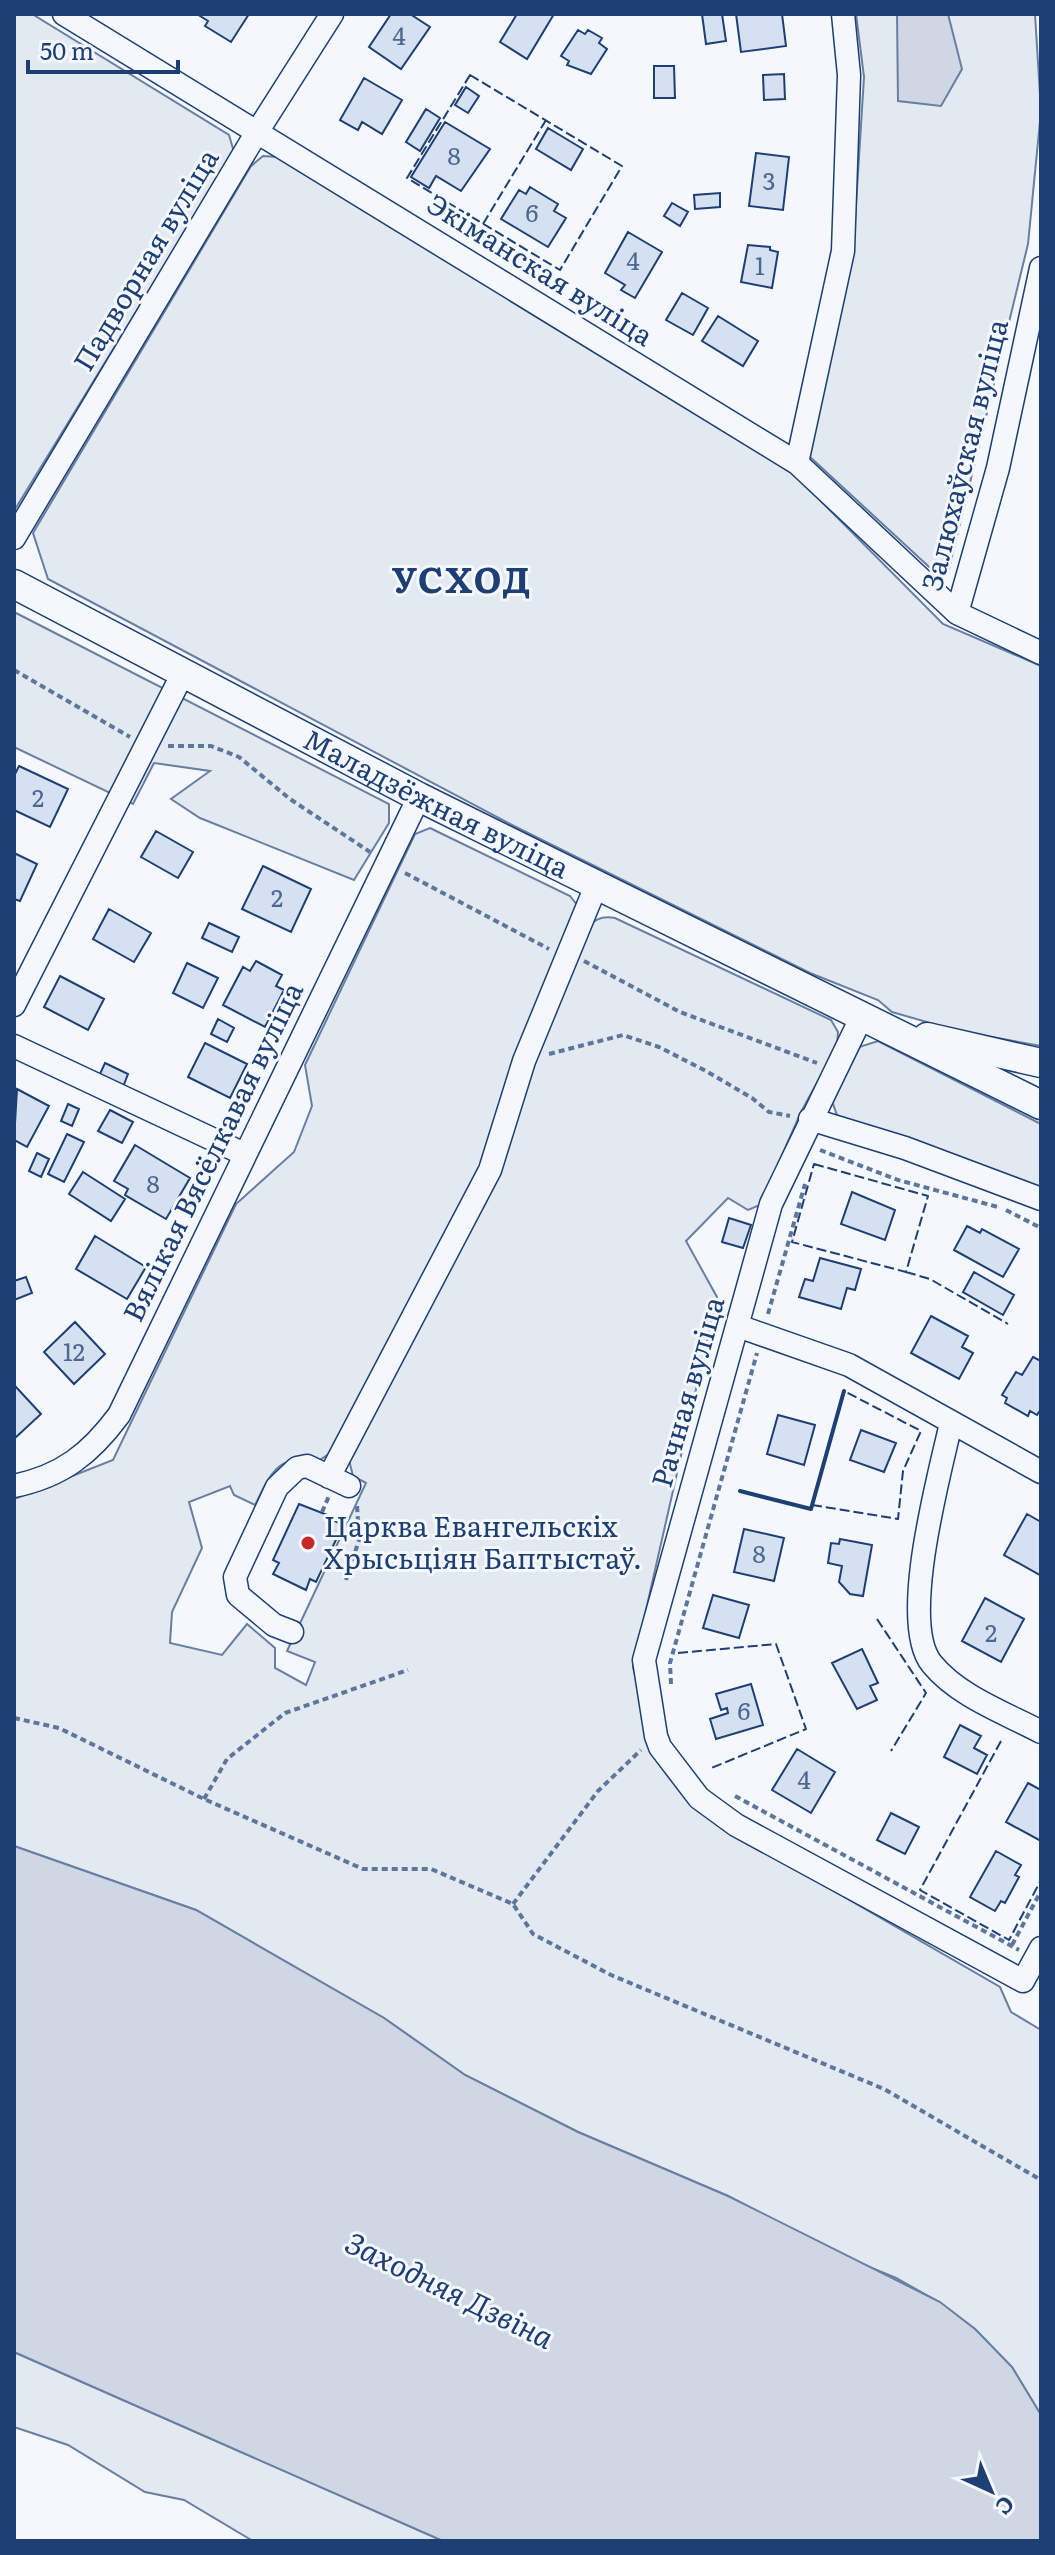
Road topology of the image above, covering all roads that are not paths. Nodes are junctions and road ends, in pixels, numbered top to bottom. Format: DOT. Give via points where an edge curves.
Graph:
graph roads {
  1 [pos="64,14"];
  2 [pos="332,14"];
  3 [pos="843,14"];
  4 [pos="257,132"];
  5 [pos="1041,268"];
  6 [pos="797,463"];
  7 [pos="14,538"];
  8 [pos="14,584"];
  9 [pos="957,613"];
  10 [pos="1041,653"];
  11 [pos="182,675"];
  12 [pos="419,797"];
  13 [pos="596,886"];
  14 [pos="14,1005"];
  15 [pos="862,1016"];
  16 [pos="14,1046"];
  17 [pos="1041,1063"];
  18 [pos="1041,1105"];
  19 [pos="810,1119"];
  20 [pos="244,1154"];
  21 [pos="1041,1199"];
  22 [pos="738,1326"];
  23 [pos="951,1423"];
  24 [pos="1041,1472"];
  25 [pos="14,1486"];
  26 [pos="292,1632"];
  27 [pos="1041,1732"];
  28 [pos="1038,1953"];
  1 -- 4 [label="street, Экіманская вуліца"];
  2 -- 4 [label="street, Падворная вуліца"];
  3 -- 6 [label="street" via="849,75 843,251"];
  4 -- 6 [label="street, Экіманская вуліца"];
  4 -- 7 [label="street, Падворная вуліца"];
  5 -- 9 [label="street, Залюхаўская вуліца" via="998,468"];
  6 -- 9 [label="street, Экіманская вуліца"];
  8 -- 11 [label="main road, Маладзёжная вуліца"];
  9 -- 10 [label="street, Залюхаўская вуліца"];
  11 -- 12 [label="main road, Маладзёжная вуліца"];
  11 -- 14 [label="street"];
  12 -- 13 [label="main road, Маладзёжная вуліца"];
  12 -- 20 [label="street, Вялікая Вясёлкавая вуліца"];
  13 -- 15 [label="main road, Маладзёжная вуліца"];
  13 -- 26 [label="street" via="524,1061 490,1170 345,1489 307,1466 297,1468 277,1487 235,1577 238,1595 274,1625"];
  15 -- 17 [label="main road, Маладзёжная вуліца" via="903,1032"];
  15 -- 18 [label="main road, Маладзёжная вуліца"];
  15 -- 19 [label="street, Рачная вуліца"];
  16 -- 20 [label="street"];
  19 -- 21 [label="street"];
  19 -- 22 [label="street, Рачная вуліца" via="771,1204"];
  20 -- 25 [label="street, Вялікая Вясёлкавая вуліца" via="119,1415 73,1464 44,1480"];
  22 -- 23 [label="street" via="849,1365"];
  22 -- 28 [label="street, Рачная вуліца" via="644,1660 656,1736 699,1798 736,1825 1023,1981"];
  23 -- 24 [label="street"];
  23 -- 27 [label="street" via="920,1575 921,1644 945,1677"];
}
